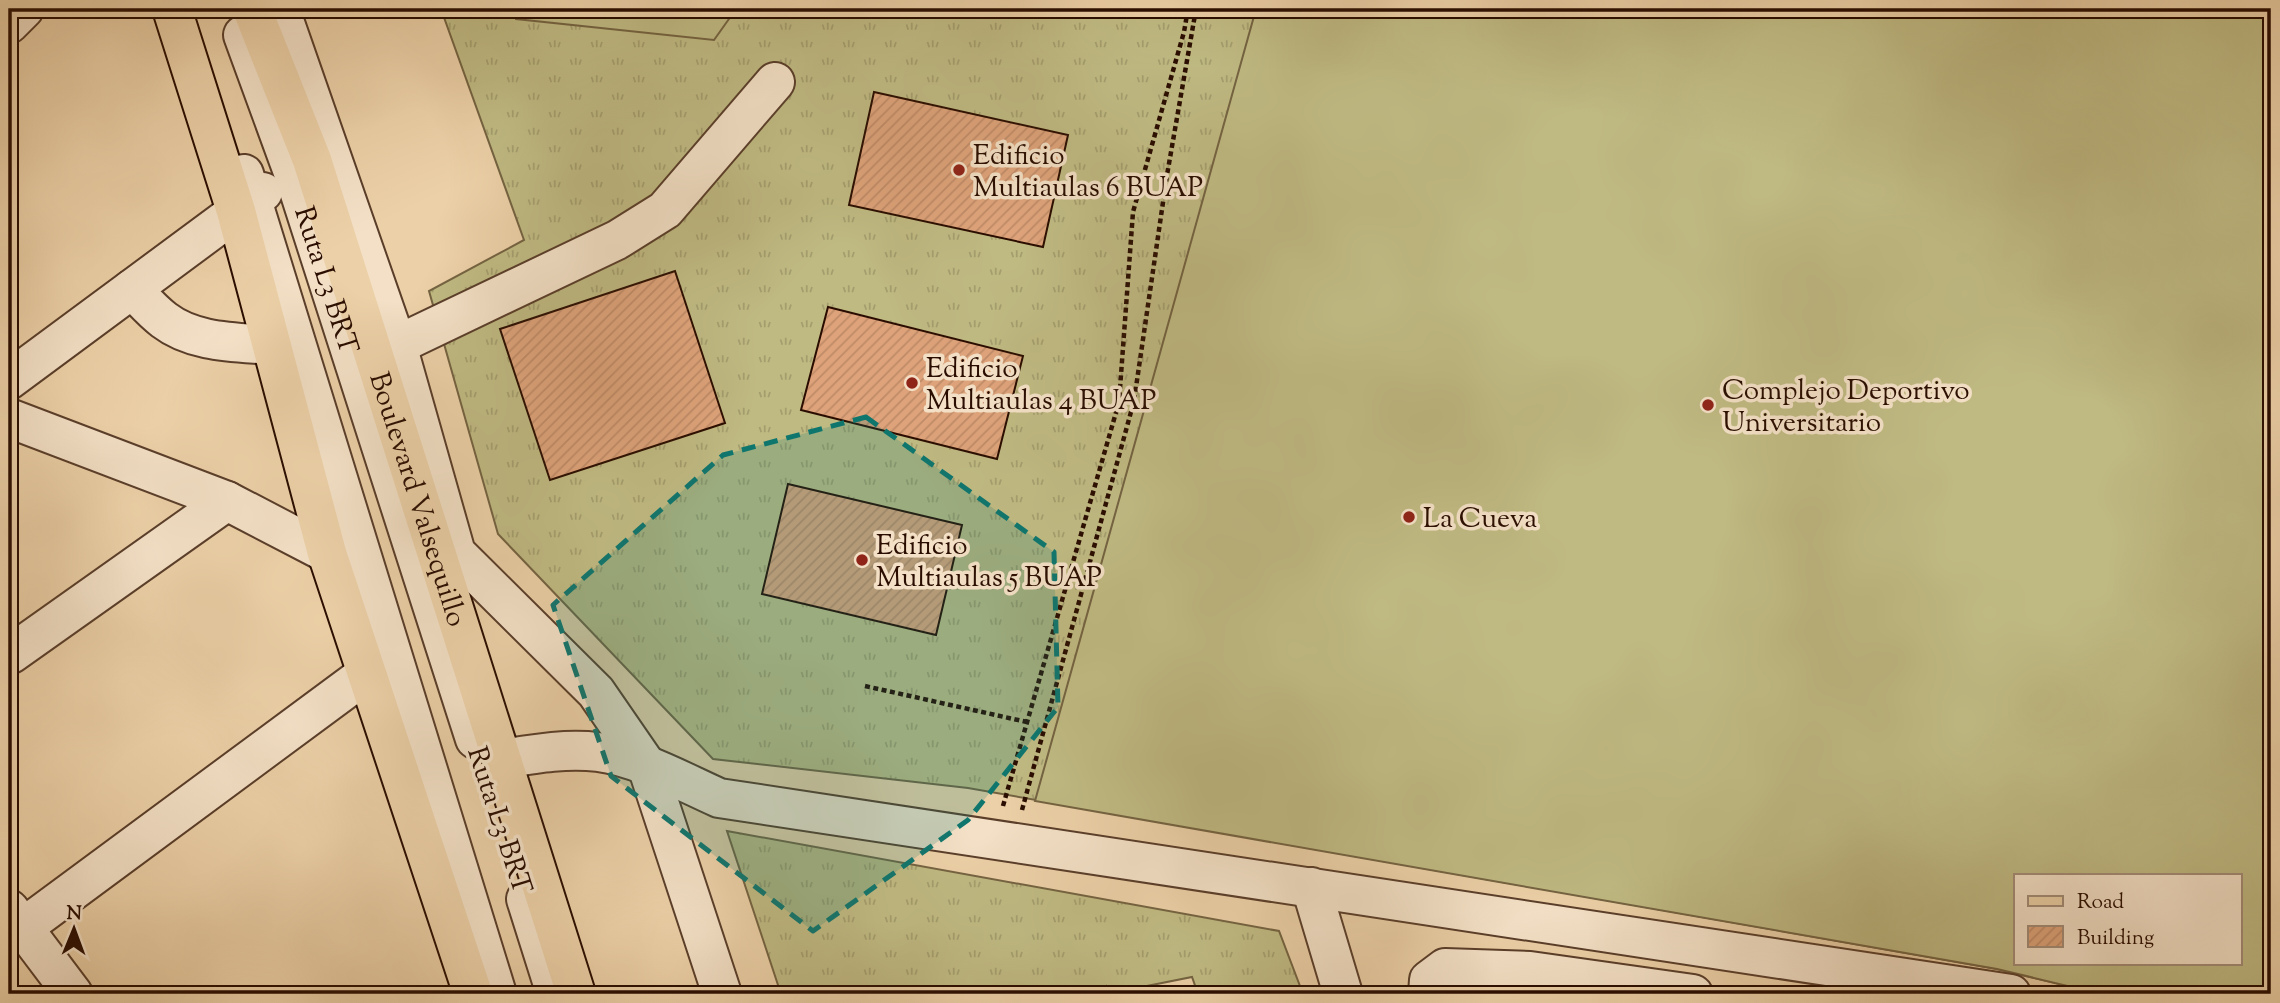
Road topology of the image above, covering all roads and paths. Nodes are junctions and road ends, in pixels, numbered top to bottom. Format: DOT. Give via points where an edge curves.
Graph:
graph roads {
  1 [pos="24,9"];
  2 [pos="172,9"];
  3 [pos="191,9"];
  4 [pos="234,9"];
  5 [pos="252,9"];
  6 [pos="280,9"];
  7 [pos="1188,9"];
  8 [pos="1196,9"];
  9 [pos="9,24"];
  10 [pos="775,82"];
  11 [pos="302,166"];
  12 [pos="244,206"];
  13 [pos="132,289"];
  14 [pos="271,345"];
  15 [pos="397,345"];
  16 [pos="9,380"];
  17 [pos="9,418"];
  18 [pos="227,501"];
  19 [pos="327,553"];
  20 [pos="11,654"];
  21 [pos="366,674"];
  22 [pos="864,685"];
  23 [pos="1027,722"];
  24 [pos="502,759"];
  25 [pos="647,766"];
  26 [pos="1003,843"];
  27 [pos="1311,887"];
  28 [pos="14,925"];
  29 [pos="2004,993"];
  30 [pos="74,994"];
  31 [pos="473,994"];
  32 [pos="497,994"];
  33 [pos="556,994"];
  34 [pos="576,994"];
  35 [pos="722,994"];
  36 [pos="1343,994"];
  37 [pos="1428,994"];
  38 [pos="1693,994"];
  1 -- 9 [label="street"];
  2 -- 12 [label="main road"];
  3 -- 12 [label="street"];
  4 -- 11 [label="street, Ruta L3 BRT"];
  5 -- 11 [label="main road, Boulevard Valsequillo"];
  6 -- 15 [label="street"];
  7 -- 23 [label="path" via="1133,212 1119,402"];
  8 -- 26 [label="path" via="1135,401"];
  10 -- 15 [label="street" via="665,210 617,240"];
  11 -- 12 [label="street"];
  11 -- 24 [label="main road, Boulevard Valsequillo"];
  11 -- 33 [label="street, Ruta L3 BRT"];
  12 -- 13 [label="street"];
  12 -- 14 [label="main road"];
  12 -- 32 [label="street"];
  13 -- 14 [label="street" via="164,320 186,332 209,340"];
  13 -- 16 [label="street"];
  14 -- 19 [label="main road"];
  15 -- 25 [label="street" via="456,553 596,692"];
  17 -- 18 [label="street"];
  18 -- 19 [label="street"];
  18 -- 20 [label="street"];
  19 -- 21 [label="main road"];
  21 -- 28 [label="street"];
  21 -- 31 [label="main road"];
  22 -- 23 [label="path"];
  23 -- 26 [label="path"];
  24 -- 25 [label="street" via="548,751 598,752"];
  24 -- 34 [label="main road, Boulevard Valsequillo"];
  25 -- 26 [label="street" via="719,798"];
  25 -- 35 [label="street"];
  26 -- 27 [label="street"];
  27 -- 29 [label="street"];
  27 -- 36 [label="street"];
  28 -- 30 [label="street"];
  37 -- 38 [label="street" via="1429,980 1445,968 1530,971"];
}
